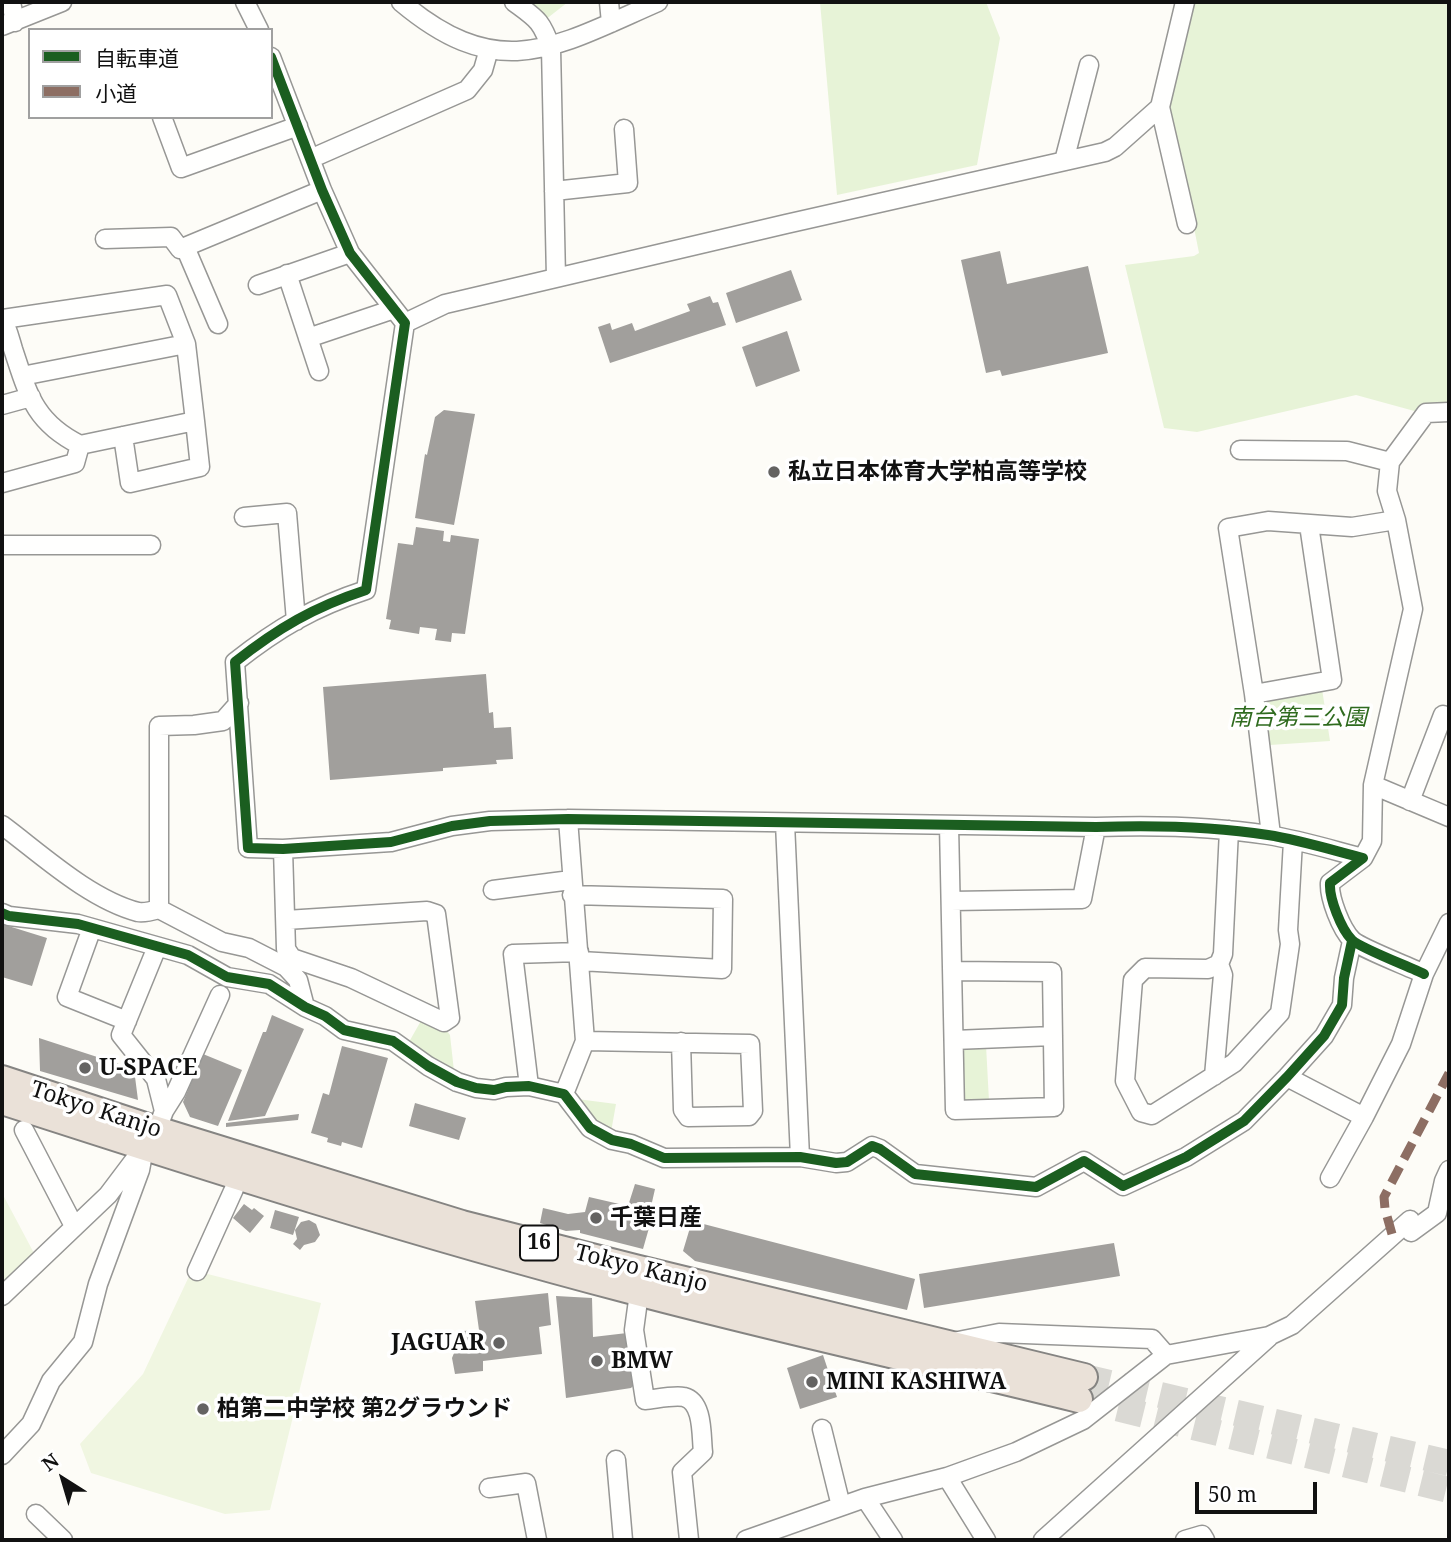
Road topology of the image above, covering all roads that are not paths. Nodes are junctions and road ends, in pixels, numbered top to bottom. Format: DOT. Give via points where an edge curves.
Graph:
graph roads {
  1 [pos="11,2"];
  2 [pos="62,2"];
  3 [pos="245,2"];
  4 [pos="401,2"];
  5 [pos="515,2"];
  6 [pos="609,2"];
  7 [pos="658,2"];
  8 [pos="1185,2"];
  9 [pos="611,23"];
  10 [pos="8,24"];
  11 [pos="258,28"];
  12 [pos="551,48"];
  13 [pos="489,49"];
  14 [pos="1089,65"];
  15 [pos="273,66"];
  16 [pos="1160,107"];
  17 [pos="163,119"];
  18 [pos="299,126"];
  19 [pos="624,129"];
  20 [pos="310,159"];
  21 [pos="1064,161"];
  22 [pos="322,190"];
  23 [pos="554,191"];
  24 [pos="1187,224"];
  25 [pos="105,239"];
  26 [pos="185,247"];
  27 [pos="350,253"];
  28 [pos="287,274"];
  29 [pos="556,278"];
  30 [pos="258,285"];
  31 [pos="399,316"];
  32 [pos="3,319"];
  33 [pos="218,324"];
  34 [pos="308,338"];
  35 [pos="186,344"];
  36 [pos="319,371"];
  37 [pos="22,376"];
  38 [pos="31,397"];
  39 [pos="2,405"];
  40 [pos="1449,412"];
  41 [pos="195,421"];
  42 [pos="123,436"];
  43 [pos="80,445"];
  44 [pos="1240,450"];
  45 [pos="1390,462"];
  46 [pos="2,483"];
  47 [pos="244,517"];
  48 [pos="1396,520"];
  49 [pos="1309,525"];
  50 [pos="2,545"];
  51 [pos="151,545"];
  52 [pos="296,621"];
  53 [pos="1254,694"];
  54 [pos="239,703"];
  55 [pos="1443,715"];
  56 [pos="1373,785"];
  57 [pos="1410,801"];
  58 [pos="1449,817"];
  59 [pos="568,819"];
  60 [pos="785,823"];
  61 [pos="2,825"];
  62 [pos="949,825"];
  63 [pos="1096,827"];
  64 [pos="1229,830"];
  65 [pos="1271,835"];
  66 [pos="1293,841"];
  67 [pos="283,849"];
  68 [pos="1363,858"];
  69 [pos="571,887"];
  70 [pos="493,890"];
  71 [pos="951,901"];
  72 [pos="159,909"];
  73 [pos="2,913"];
  74 [pos="286,920"];
  75 [pos="1449,923"];
  76 [pos="92,928"];
  77 [pos="1352,941"];
  78 [pos="157,947"];
  79 [pos="579,956"];
  80 [pos="1219,964"];
  81 [pos="954,971"];
  82 [pos="1423,974"];
  83 [pos="219,995"];
  84 [pos="304,1007"];
  85 [pos="127,1020"];
  86 [pos="1053,1036"];
  87 [pos="954,1040"];
  88 [pos="584,1041"];
  89 [pos="681,1042"];
  90 [pos="1214,1076"];
  91 [pos="1287,1077"];
  92 [pos="2,1079"];
  93 [pos="529,1086"];
  94 [pos="564,1094"];
  95 [pos="2,1101"];
  96 [pos="1364,1117"];
  97 [pos="155,1129"];
  98 [pos="24,1130"];
  99 [pos="800,1157"];
  100 [pos="1449,1170"];
  101 [pos="1330,1178"];
  102 [pos="234,1189"];
  103 [pos="74,1226"];
  104 [pos="197,1271"];
  105 [pos="639,1293"];
  106 [pos="2,1296"];
  107 [pos="1269,1336"];
  108 [pos="946,1343"];
  109 [pos="1166,1355"];
  110 [pos="822,1429"];
  111 [pos="2,1455"];
  112 [pos="616,1460"];
  113 [pos="947,1477"];
  114 [pos="489,1488"];
  115 [pos="865,1498"];
  116 [pos="841,1506"];
  117 [pos="36,1514"];
  118 [pos="794,1533"];
  119 [pos="63,1540"];
  120 [pos="537,1540"];
  121 [pos="623,1540"];
  122 [pos="689,1540"];
  123 [pos="746,1540"];
  124 [pos="892,1540"];
  125 [pos="986,1540"];
  126 [pos="1043,1540"];
  127 [pos="1185,1540"];
  128 [pos="1205,1540"];
  1 -- 10 [label="street"];
  2 -- 10 [label="street"];
  3 -- 11 [label="street"];
  4 -- 13 [label="street" via="446,35"];
  5 -- 12 [label="street" via="543,26"];
  6 -- 9 [label="street"];
  7 -- 9 [label="street"];
  8 -- 16 [label="street"];
  9 -- 12 [label="street"];
  12 -- 13 [label="street"];
  12 -- 23 [label="street"];
  13 -- 20 [label="street" via="482,70 467,90"];
  14 -- 21 [label="street"];
  15 -- 18 [label="street"];
  16 -- 21 [label="street" via="1115,147"];
  16 -- 24 [label="street"];
  17 -- 18 [label="street" via="181,168"];
  18 -- 20 [label="street"];
  19 -- 23 [label="street" via="628,183"];
  20 -- 22 [label="street"];
  21 -- 29 [label="street"];
  22 -- 26 [label="street"];
  22 -- 27 [label="street"];
  23 -- 29 [label="street"];
  25 -- 26 [label="street" via="171,237 180,248"];
  26 -- 33 [label="street"];
  27 -- 28 [label="street"];
  27 -- 31 [label="street"];
  28 -- 30 [label="street"];
  28 -- 34 [label="street"];
  29 -- 31 [label="street"];
  31 -- 34 [label="street"];
  31 -- 52 [label="street" via="366,590"];
  32 -- 35 [label="street" via="167,295"];
  32 -- 37 [label="street"];
  34 -- 36 [label="street"];
  35 -- 37 [label="street"];
  35 -- 41 [label="street"];
  37 -- 38 [label="street"];
  38 -- 39 [label="street"];
  38 -- 43 [label="street" via="41,417"];
  40 -- 45 [label="street" via="1426,413"];
  41 -- 42 [label="street"];
  41 -- 42 [label="street" via="200,467 130,482"];
  42 -- 43 [label="street"];
  43 -- 46 [label="street" via="75,463"];
  44 -- 45 [label="street" via="1347,452"];
  45 -- 48 [label="street" via="1387,491"];
  47 -- 52 [label="street" via="287,513"];
  48 -- 49 [label="street" via="1352,527"];
  48 -- 56 [label="street" via="1413,610"];
  49 -- 53 [label="street" via="1332,680"];
  49 -- 53 [label="street" via="1268,521 1228,528"];
  50 -- 51 [label="street"];
  52 -- 54 [label="street" via="235,662"];
  53 -- 65 [label="street"];
  54 -- 67 [label="street" via="248,848"];
  54 -- 72 [label="street" via="223,721 159,726"];
  55 -- 57 [label="street"];
  56 -- 57 [label="street"];
  56 -- 68 [label="street" via="1372,841"];
  57 -- 58 [label="street"];
  59 -- 60 [label="street"];
  59 -- 67 [label="street" via="491,821 391,842"];
  59 -- 69 [label="street"];
  60 -- 62 [label="street"];
  60 -- 99 [label="street"];
  61 -- 72 [label="street" via="112,902 141,913"];
  62 -- 63 [label="street"];
  62 -- 71 [label="street"];
  63 -- 64 [label="street"];
  63 -- 71 [label="street" via="1082,899"];
  64 -- 65 [label="street"];
  64 -- 80 [label="street"];
  65 -- 66 [label="street"];
  66 -- 68 [label="street"];
  66 -- 90 [label="street" via="1290,944 1280,1013 1234,1063"];
  67 -- 74 [label="street"];
  68 -- 77 [label="street" via="1330,883 1329,896"];
  69 -- 70 [label="street"];
  69 -- 79 [label="street"];
  69 -- 79 [label="street" via="723,900 722,969"];
  71 -- 81 [label="street"];
  72 -- 84 [label="street" via="222,942 248,948 286,967 298,980"];
  73 -- 76 [label="street"];
  74 -- 74 [label="street" via="286,949 292,958 351,978 444,1022 450,1018 436,914"];
  75 -- 82 [label="street"];
  76 -- 78 [label="street"];
  76 -- 85 [label="street" via="67,997"];
  77 -- 82 [label="street"];
  77 -- 91 [label="street" via="1342,1005 1324,1035"];
  78 -- 84 [label="street" via="188,954 227,977 269,984"];
  78 -- 85 [label="street"];
  79 -- 88 [label="street"];
  79 -- 93 [label="street" via="513,954"];
  80 -- 90 [label="street" via="1223,975"];
  80 -- 90 [label="street" via="1208,969 1145,968 1133,980 1125,1082 1141,1112 1152,1115"];
  81 -- 86 [label="street" via="1052,972"];
  81 -- 87 [label="street"];
  82 -- 96 [label="street" via="1401,1044"];
  83 -- 97 [label="street"];
  84 -- 93 [label="street" via="344,1030 393,1041 457,1082 494,1090"];
  85 -- 97 [label="street" via="121,1035 156,1079"];
  86 -- 87 [label="street"];
  86 -- 87 [label="street" via="1054,1107 954,1110"];
  88 -- 89 [label="street"];
  88 -- 94 [label="street"];
  89 -- 89 [label="street" via="750,1044 753,1111 749,1116 688,1117 683,1110"];
  91 -- 96 [label="street"];
  91 -- 99 [label="street" via="1244,1121 1186,1157 1123,1186 1084,1161 1036,1187 915,1174 872,1146 847,1162"];
  92 -- 97 [label="highway, Tokyo Kanjo / 16"];
  93 -- 94 [label="street"];
  94 -- 99 [label="street" via="590,1128 664,1158"];
  95 -- 97 [label="highway, Tokyo Kanjo / 16"];
  96 -- 101 [label="street"];
  97 -- 103 [label="street" via="108,1195"];
  97 -- 105 [label="highway, Tokyo Kanjo / 16" via="325,1204"];
  97 -- 108 [label="highway, Tokyo Kanjo / 16" via="463,1224"];
  97 -- 111 [label="street" via="98,1284 83,1342 51,1381 31,1424"];
  98 -- 103 [label="street"];
  100 -- 107 [label="street" via="1437,1213 1411,1232 1410,1220 1292,1325"];
  102 -- 104 [label="street"];
  103 -- 106 [label="street"];
  105 -- 108 [label="highway, Tokyo Kanjo / 16" via="1082,1388"];
  105 -- 122 [label="street" via="634,1330 645,1400 685,1397 699,1412 703,1452 682,1472"];
  107 -- 109 [label="street"];
  107 -- 126 [label="street"];
  108 -- 109 [label="street" via="999,1333 1152,1339"];
  109 -- 113 [label="street" via="1083,1420 1016,1452"];
  110 -- 116 [label="street"];
  112 -- 121 [label="street"];
  113 -- 115 [label="street"];
  113 -- 125 [label="street"];
  114 -- 120 [label="street" via="526,1483"];
  115 -- 116 [label="street"];
  115 -- 124 [label="street"];
  116 -- 118 [label="street"];
  117 -- 119 [label="street"];
  118 -- 123 [label="street"];
  127 -- 128 [label="street" via="1202,1535"];
}
